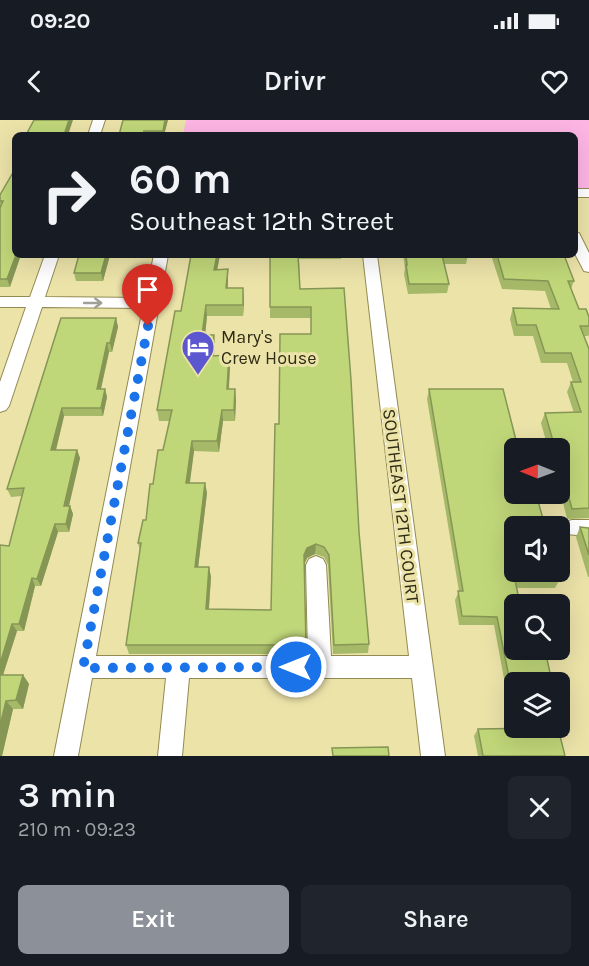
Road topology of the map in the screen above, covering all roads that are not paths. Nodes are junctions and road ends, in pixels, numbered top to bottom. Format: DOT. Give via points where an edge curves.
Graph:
graph roads {
  1 [pos="578,245"];
  2 [pos="51,258"];
  3 [pos="160,258"];
  4 [pos="370,258"];
  5 [pos="589,268"];
  6 [pos="0,302"];
  7 [pos="153,303"];
  8 [pos="35,304"];
  9 [pos="0,406"];
  10 [pos="316,565"];
  11 [pos="178,667"];
  12 [pos="320,667"];
  13 [pos="421,667"];
  14 [pos="83,668"];
  15 [pos="66,756"];
  16 [pos="170,756"];
  17 [pos="433,756"];
  1 -- 5 [label="street"];
  2 -- 8 [label="street"];
  3 -- 7 [label="street"];
  4 -- 13 [label="street, SOUTHEAST 12TH COURT"];
  6 -- 8 [label="street"];
  8 -- 7 [label="street, one-way"];
  7 -- 14 [label="street"];
  8 -- 9 [label="street"];
  10 -- 12 [label="street"];
  11 -- 12 [label="street"];
  11 -- 14 [label="street"];
  11 -- 16 [label="street"];
  12 -- 13 [label="street"];
  13 -- 17 [label="street, SOUTHEAST 12TH COURT"];
  14 -- 15 [label="street"];
}
